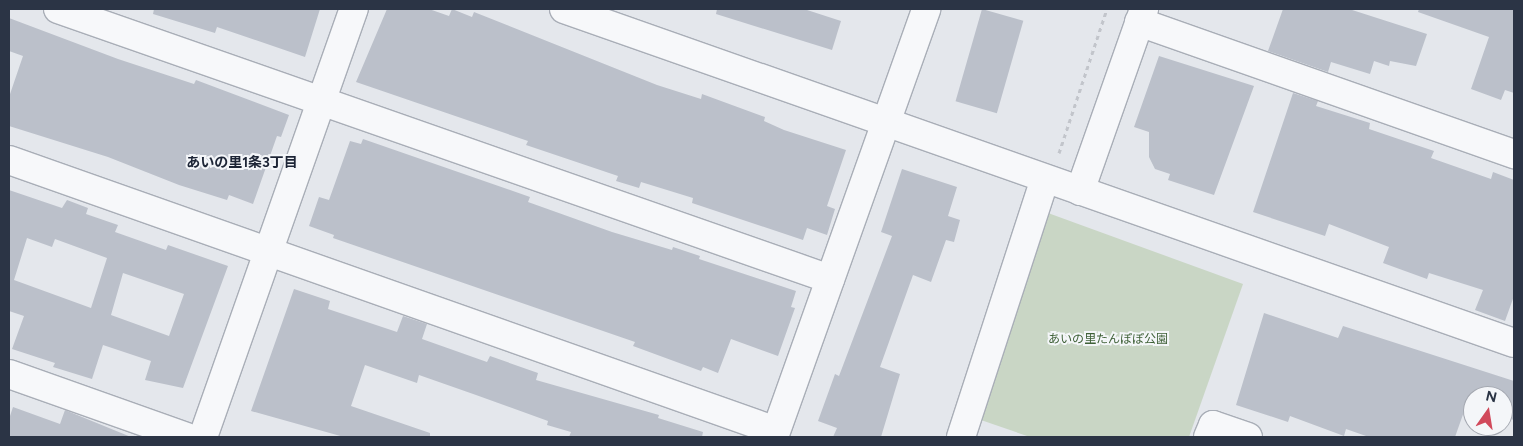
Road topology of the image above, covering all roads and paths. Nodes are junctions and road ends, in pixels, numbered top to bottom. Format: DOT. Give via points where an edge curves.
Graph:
graph roads {
  1 [pos="58,9"];
  2 [pos="354,9"];
  3 [pos="564,9"];
  4 [pos="926,9"];
  5 [pos="1107,9"];
  6 [pos="1142,15"];
  7 [pos="321,102"];
  8 [pos="886,122"];
  9 [pos="1514,154"];
  10 [pos="9,160"];
  11 [pos="1051,170"];
  12 [pos="1080,191"];
  13 [pos="268,251"];
  14 [pos="830,279"];
  15 [pos="1514,343"];
  16 [pos="9,374"];
  17 [pos="775,434"];
  18 [pos="187,437"];
  19 [pos="202,437"];
  20 [pos="961,437"];
  21 [pos="1208,437"];
  22 [pos="1248,437"];
  1 -- 7 [label="street"];
  2 -- 7 [label="street"];
  3 -- 8 [label="street"];
  4 -- 8 [label="street"];
  5 -- 11 [label="path"];
  6 -- 9 [label="street"];
  6 -- 12 [label="street"];
  7 -- 13 [label="street"];
  7 -- 14 [label="street"];
  8 -- 11 [label="street"];
  8 -- 14 [label="street"];
  10 -- 13 [label="street"];
  11 -- 12 [label="street"];
  11 -- 20 [label="street"];
  12 -- 15 [label="street"];
  13 -- 17 [label="street"];
  13 -- 19 [label="street"];
  14 -- 17 [label="street"];
  16 -- 18 [label="street"];
  21 -- 22 [label="street" via="1213,425"];
}
